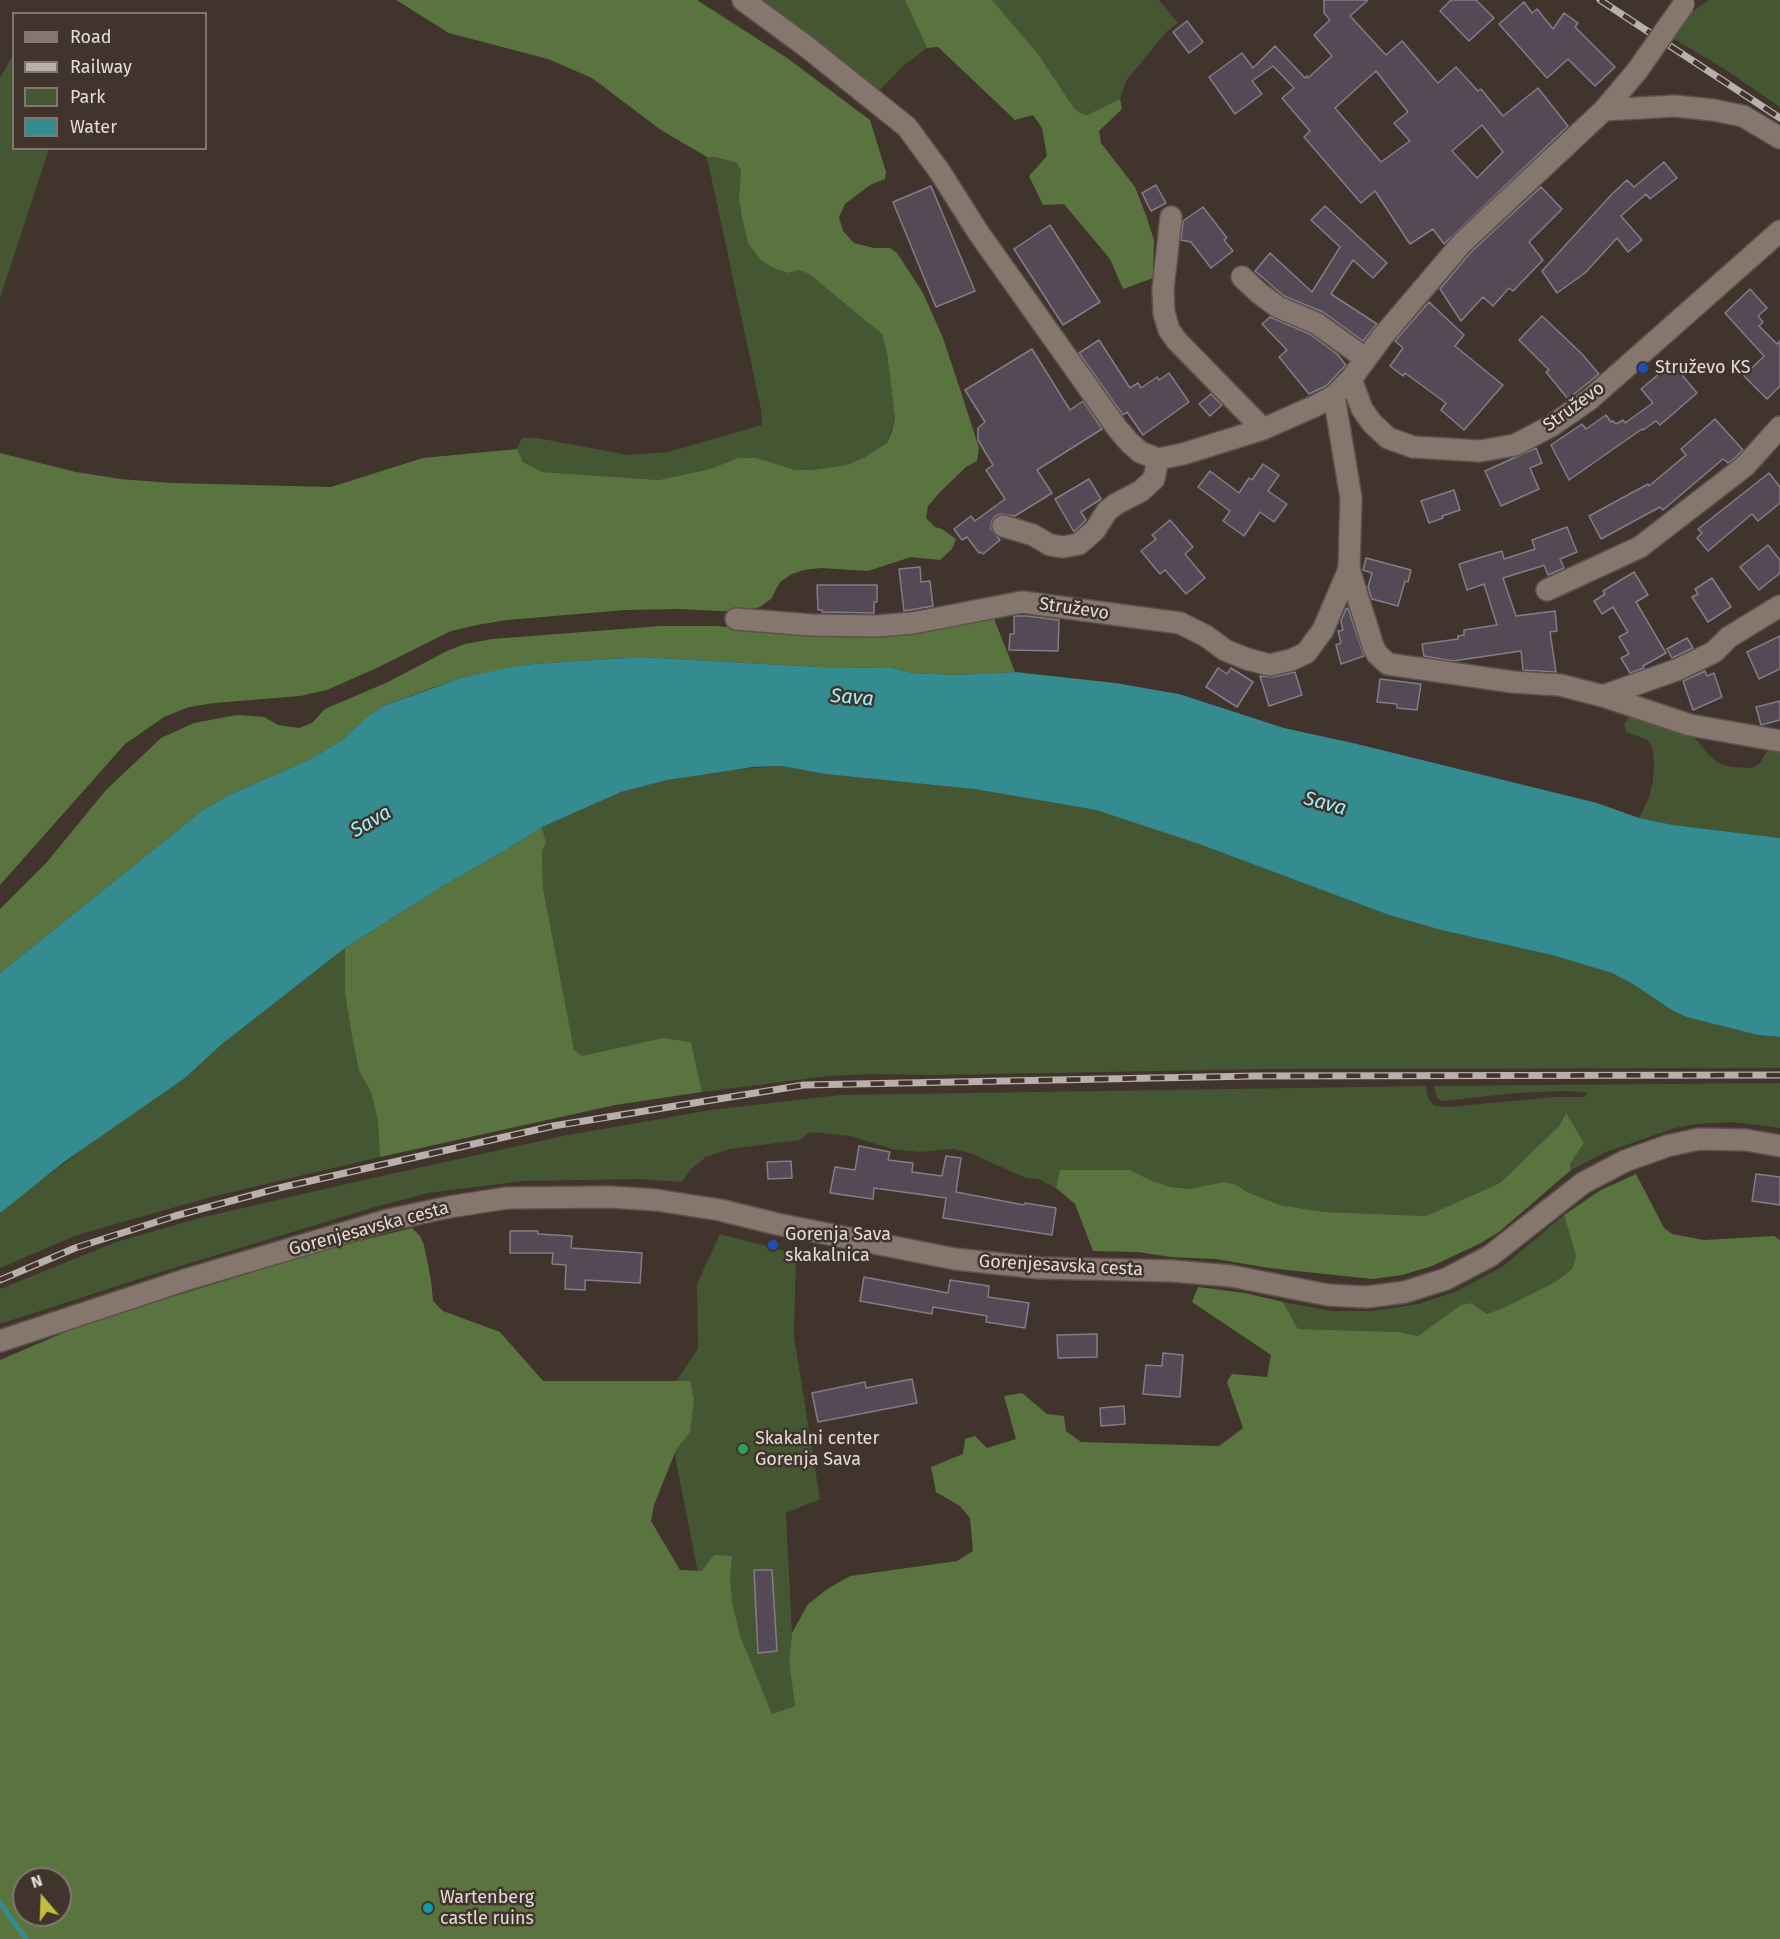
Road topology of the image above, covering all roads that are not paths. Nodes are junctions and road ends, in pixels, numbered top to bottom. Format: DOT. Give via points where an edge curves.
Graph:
graph roads {
  1 [pos="743,0"];
  2 [pos="1686,2"];
  3 [pos="1604,110"];
  4 [pos="1780,138"];
  5 [pos="1171,217"];
  6 [pos="1780,231"];
  7 [pos="1242,278"];
  8 [pos="1365,358"];
  9 [pos="1351,379"];
  10 [pos="1334,396"];
  11 [pos="1780,427"];
  12 [pos="1263,429"];
  13 [pos="1158,459"];
  14 [pos="1003,526"];
  15 [pos="1349,569"];
  16 [pos="1547,590"];
  17 [pos="1780,606"];
  18 [pos="736,619"];
  19 [pos="1603,696"];
  20 [pos="1780,741"];
  21 [pos="1780,1146"];
  22 [pos="0,1341"];
  1 -- 13 [label="street" via="907,127 1117,428 1140,452"];
  2 -- 3 [label="street, bridge"];
  3 -- 4 [label="street" via="1676,106 1713,110 1743,116"];
  3 -- 8 [label="street" via="1462,243"];
  5 -- 12 [label="street" via="1163,289 1169,330"];
  6 -- 9 [label="street, Struževo" via="1590,399 1515,445 1480,451 1413,447 1388,438 1362,409"];
  7 -- 8 [label="street" via="1278,307 1316,323"];
  8 -- 9 [label="street"];
  9 -- 10 [label="street"];
  10 -- 12 [label="street"];
  10 -- 15 [label="street, Struževo" via="1351,498"];
  11 -- 16 [label="street" via="1745,466 1640,547"];
  12 -- 13 [label="street"];
  13 -- 14 [label="street" via="1154,479 1107,511 1095,530 1079,544 1050,545"];
  15 -- 18 [label="street, Struževo" via="1323,630 1306,652 1270,665 1225,650 1180,622 1022,602 877,626 811,626"];
  15 -- 19 [label="street, Struževo" via="1373,646 1388,664 1560,685"];
  17 -- 19 [label="street" via="1730,637 1714,652"];
  19 -- 20 [label="street, Struževo" via="1690,725"];
  21 -- 22 [label="street, Gorenjesavska cesta" via="1746,1140 1700,1139 1625,1161 1583,1183 1490,1256 1405,1292 1367,1297 1328,1296 1231,1276 1039,1268 955,1259 656,1200 507,1198 388,1220 188,1279"];
}
